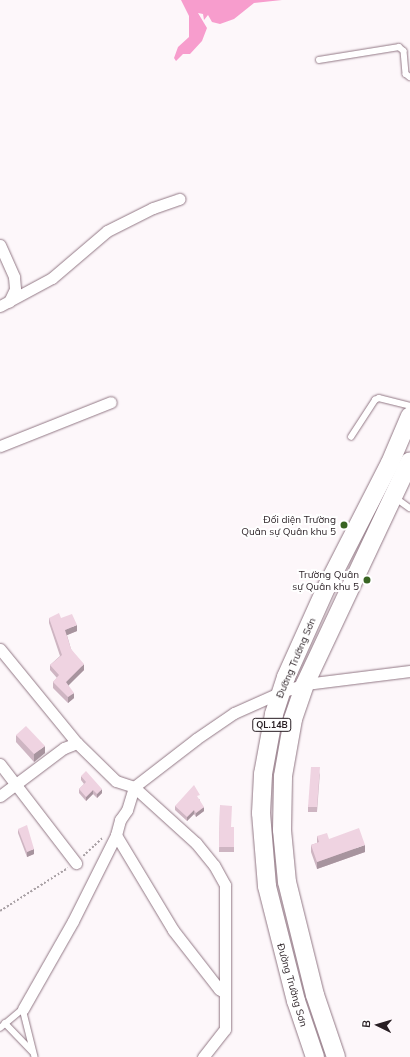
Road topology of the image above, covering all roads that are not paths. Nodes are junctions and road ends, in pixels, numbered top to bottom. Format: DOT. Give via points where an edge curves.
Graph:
graph roads {
  1 [pos="319,60"];
  2 [pos="410,77"];
  3 [pos="179,199"];
  4 [pos="0,245"];
  5 [pos="5,304"];
  6 [pos="111,402"];
  7 [pos="410,406"];
  8 [pos="410,416"];
  9 [pos="350,437"];
  10 [pos="0,446"];
  11 [pos="410,461"];
  12 [pos="394,496"];
  13 [pos="410,508"];
  14 [pos="0,649"];
  15 [pos="410,670"];
  16 [pos="305,684"];
  17 [pos="281,692"];
  18 [pos="77,743"];
  19 [pos="0,764"];
  20 [pos="16,784"];
  21 [pos="134,787"];
  22 [pos="0,796"];
  23 [pos="116,835"];
  24 [pos="76,863"];
  25 [pos="225,993"];
  26 [pos="23,1009"];
  27 [pos="5,1022"];
  28 [pos="0,1028"];
  29 [pos="34,1055"];
  30 [pos="202,1057"];
  31 [pos="315,1057"];
  32 [pos="336,1057"];
  1 -- 2 [label="lane" via="399,47 404,51 406,74"];
  3 -- 5 [label="street" via="107,231 52,278"];
  4 -- 5 [label="street" via="14,277 15,289"];
  6 -- 10 [label="street"];
  7 -- 9 [label="lane" via="379,398 374,400"];
  8 -- 17 [label="highway, Đường Trường Sơn / QL.14B" via="390,463 326,588"];
  11 -- 12 [label="highway, Đường Trường Sơn / QL.14B"];
  12 -- 13 [label="lane"];
  12 -- 16 [label="highway, Đường Trường Sơn / QL.14B" via="344,596"];
  14 -- 18 [label="street"];
  15 -- 16 [label="street"];
  16 -- 17 [label="street"];
  16 -- 32 [label="highway, Đường Trường Sơn / QL.14B" via="293,719 284,776 282,840 287,882 303,950"];
  17 -- 21 [label="street" via="234,713"];
  17 -- 31 [label="highway, Đường Trường Sơn / QL.14B" via="274,714 263,774 262,842 272,912 296,1001"];
  18 -- 20 [label="street" via="64,748"];
  18 -- 21 [label="street" via="116,781"];
  19 -- 20 [label="street"];
  20 -- 22 [label="street"];
  20 -- 24 [label="street"];
  21 -- 23 [label="street"];
  21 -- 25 [label="street" via="196,843 214,865 225,885"];
  23 -- 25 [label="street" via="174,930 219,989"];
  23 -- 26 [label="street" via="73,921"];
  25 -- 30 [label="street" via="225,1029"];
  26 -- 27 [label="lane"];
  26 -- 29 [label="lane"];
  27 -- 28 [label="lane"];
  27 -- 29 [label="lane"];
}
